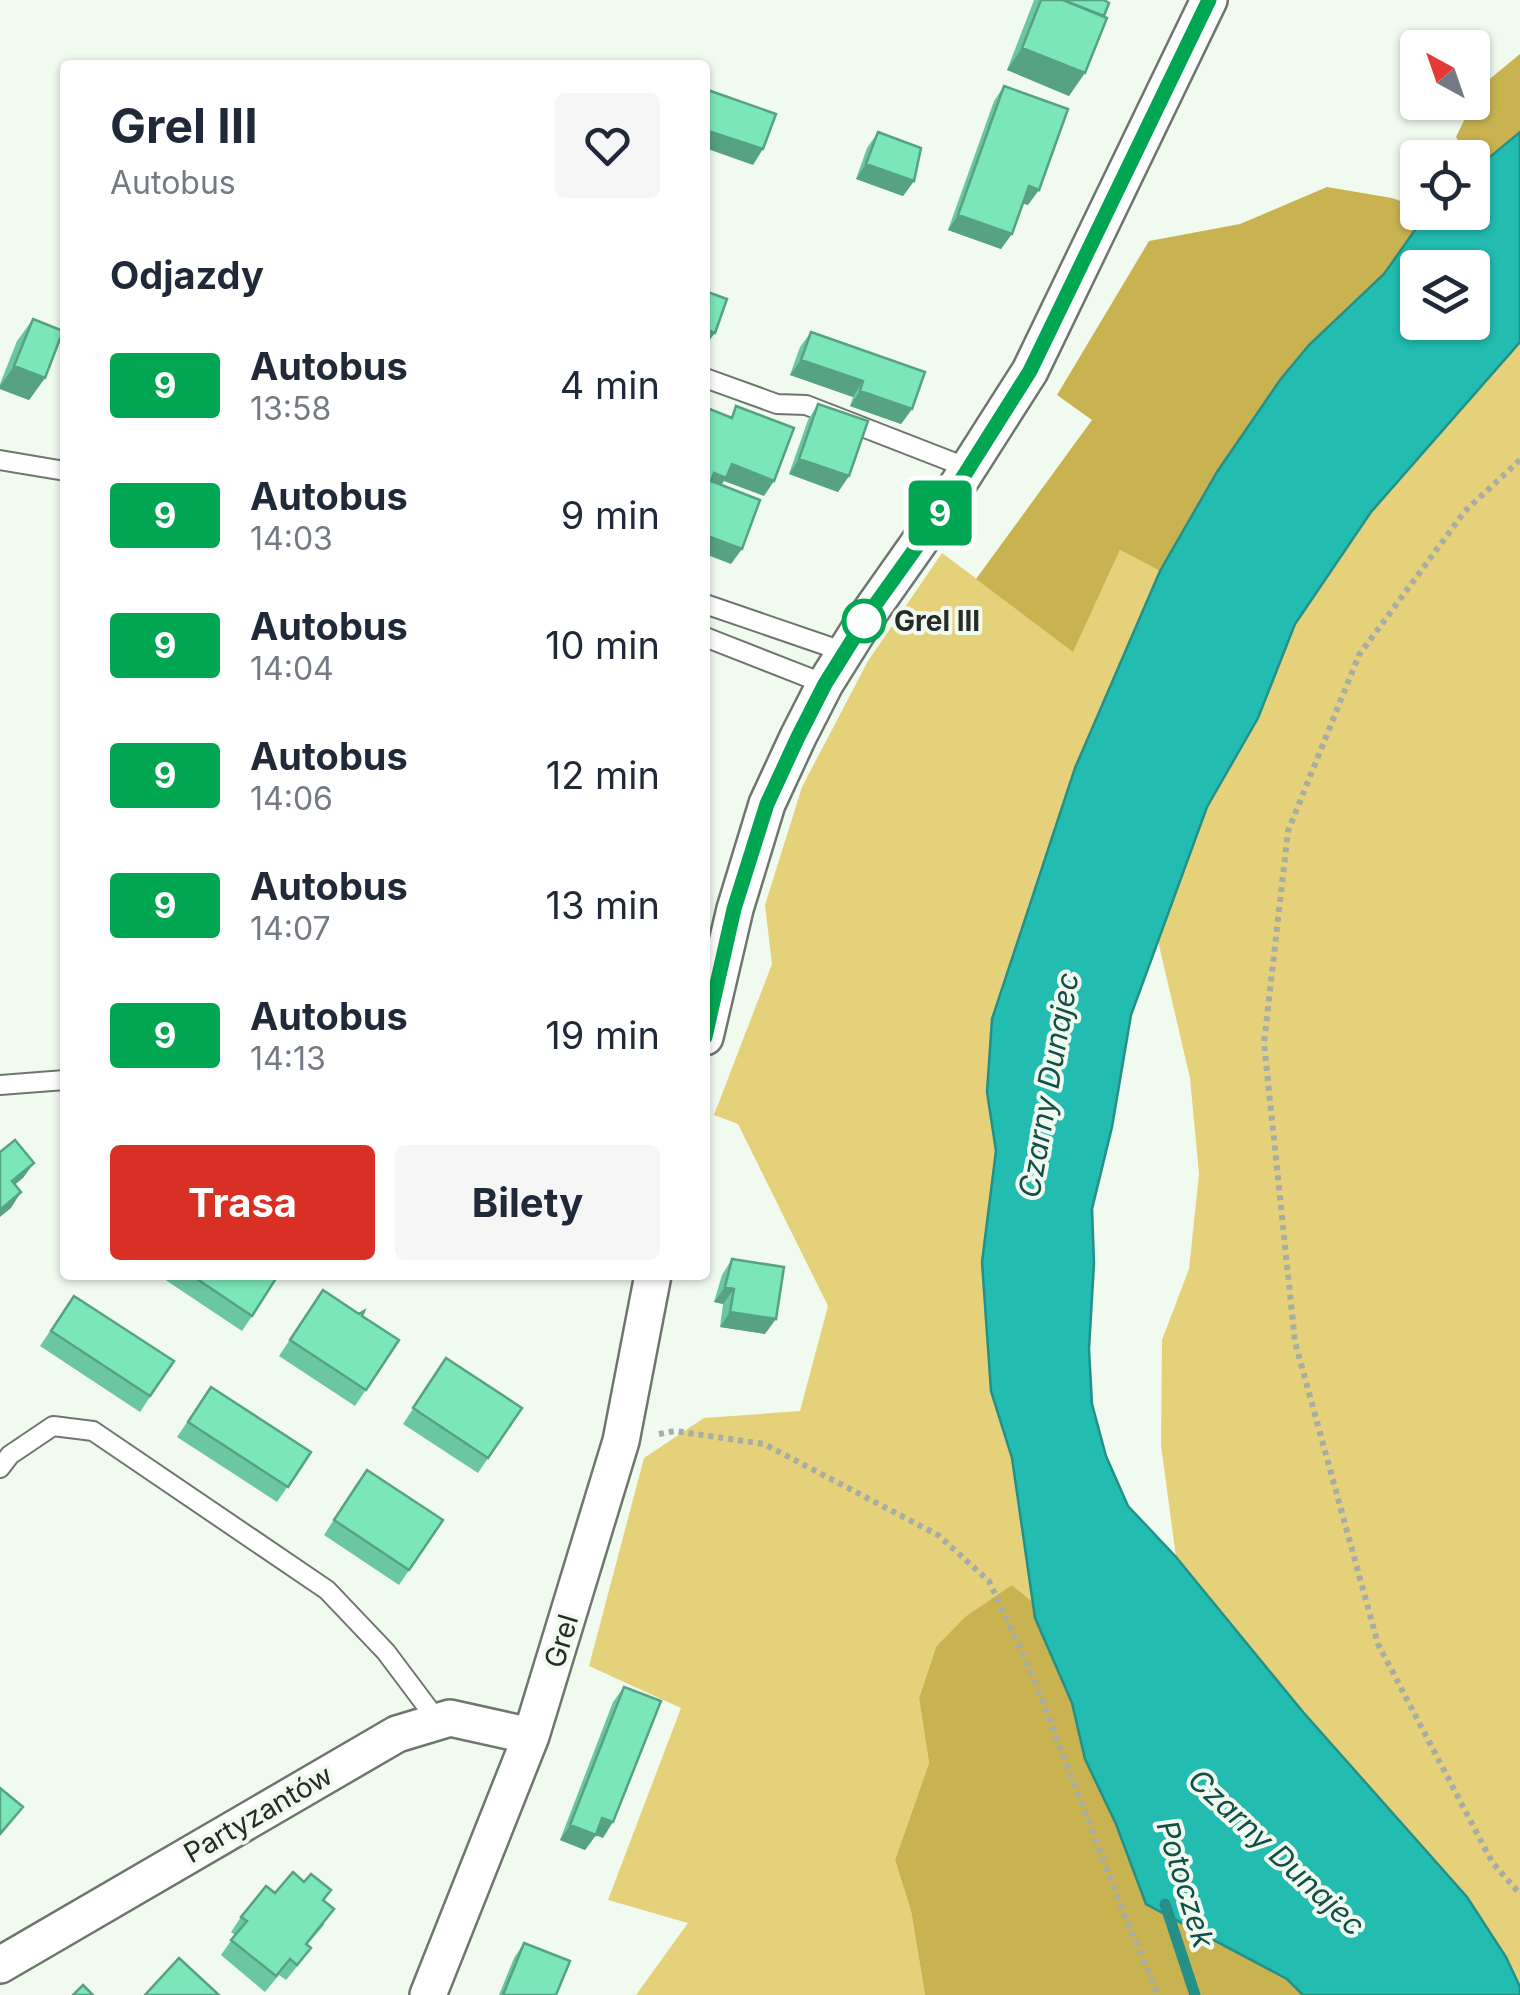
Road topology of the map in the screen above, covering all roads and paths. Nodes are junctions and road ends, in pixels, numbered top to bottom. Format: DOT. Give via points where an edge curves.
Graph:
graph roads {
  1 [pos="1201,2"];
  2 [pos="710,380"];
  3 [pos="0,460"];
  4 [pos="1520,460"];
  5 [pos="968,468"];
  6 [pos="60,470"];
  7 [pos="710,606"];
  8 [pos="710,638"];
  9 [pos="846,652"];
  10 [pos="825,684"];
  11 [pos="710,1015"];
  12 [pos="60,1080"];
  13 [pos="0,1085"];
  14 [pos="652,1280"];
  15 [pos="621,1441"];
  16 [pos="0,1468"];
  17 [pos="437,1720"];
  18 [pos="531,1736"];
  19 [pos="1520,1894"];
  20 [pos="4,1955"];
  21 [pos="428,1995"];
  22 [pos="1158,1995"];
  1 -- 5 [label="street" via="1030,371"];
  2 -- 5 [label="lane" via="777,404 806,405"];
  3 -- 6 [label="lane"];
  4 -- 19 [label="path" via="1465,511 1360,655 1288,832 1264,1043 1294,1342 1378,1644 1492,1862"];
  5 -- 9 [label="street"];
  7 -- 9 [label="lane"];
  8 -- 10 [label="lane"];
  9 -- 10 [label="street"];
  10 -- 11 [label="street" via="767,804"];
  12 -- 13 [label="lane"];
  14 -- 15 [label="street, Grel"];
  15 -- 18 [label="street, Grel"];
  15 -- 22 [label="path" via="674,1431 764,1444 938,1535 988,1581 1032,1674"];
  16 -- 17 [label="lane" via="54,1426 93,1431 327,1590"];
  17 -- 18 [label="street, Partyzantów"];
  17 -- 20 [label="street, Partyzantów" via="397,1734"];
  18 -- 21 [label="street, Grel"];
}
